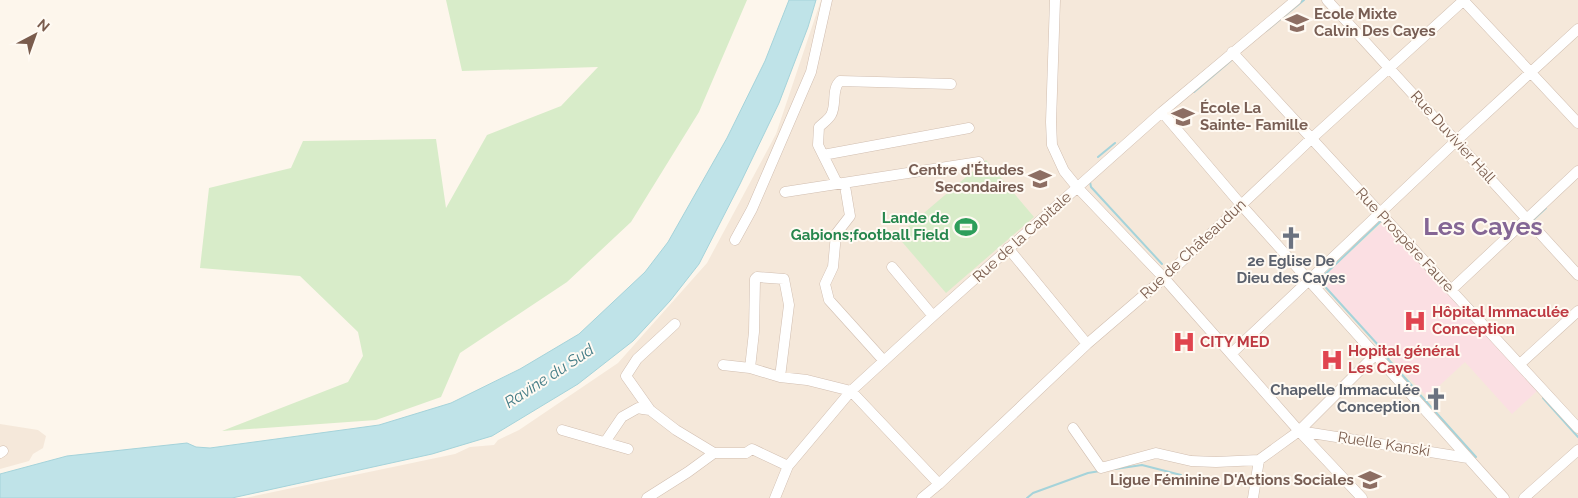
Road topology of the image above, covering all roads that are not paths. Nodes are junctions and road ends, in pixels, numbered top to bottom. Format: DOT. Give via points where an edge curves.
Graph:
graph roads {
  1 [pos="827,0"];
  2 [pos="1056,0"];
  3 [pos="1296,0"];
  4 [pos="1328,0"];
  5 [pos="1464,0"];
  6 [pos="1578,29"];
  7 [pos="1232,52"];
  8 [pos="1390,69"];
  9 [pos="1531,72"];
  10 [pos="951,84"];
  11 [pos="1162,112"];
  12 [pos="1578,123"];
  13 [pos="968,128"];
  14 [pos="1311,139"];
  15 [pos="1456,141"];
  16 [pos="823,155"];
  17 [pos="980,162"];
  18 [pos="1578,171"];
  19 [pos="839,183"];
  20 [pos="1077,187"];
  21 [pos="785,192"];
  22 [pos="1240,204"];
  23 [pos="1380,213"];
  24 [pos="1527,219"];
  25 [pos="735,240"];
  26 [pos="1008,248"];
  27 [pos="892,267"];
  28 [pos="1578,275"];
  29 [pos="1164,278"];
  30 [pos="1309,280"];
  31 [pos="1451,290"];
  32 [pos="1578,311"];
  33 [pos="933,316"];
  34 [pos="675,324"];
  35 [pos="1087,344"];
  36 [pos="1232,353"];
  37 [pos="1376,354"];
  38 [pos="884,361"];
  39 [pos="1520,364"];
  40 [pos="723,365"];
  41 [pos="750,368"];
  42 [pos="780,377"];
  43 [pos="851,391"];
  44 [pos="650,410"];
  45 [pos="1074,428"];
  46 [pos="1578,428"];
  47 [pos="562,430"];
  48 [pos="1299,430"];
  49 [pos="605,442"];
  50 [pos="628,448"];
  51 [pos="1578,450"];
  52 [pos="714,453"];
  53 [pos="1468,458"];
  54 [pos="1259,460"];
  55 [pos="788,466"];
  56 [pos="939,484"];
  57 [pos="646,498"];
  58 [pos="775,498"];
  59 [pos="922,498"];
  60 [pos="1253,498"];
  61 [pos="1362,498"];
  62 [pos="1504,498"];
  63 [pos="1524,498"];
  1 -- 25 [label="street" via="811,72 752,209"];
  2 -- 20 [label="street" via="1052,145 1064,171"];
  3 -- 7 [label="street, Rue de la Capitale"];
  4 -- 8 [label="street, Rue Duvivier Hall"];
  5 -- 8 [label="street, Rue de Châteaudun"];
  5 -- 9 [label="street"];
  6 -- 9 [label="street"];
  7 -- 11 [label="street, Rue de la Capitale"];
  7 -- 14 [label="street, Rue Prospère Faure"];
  8 -- 14 [label="street, Rue de Châteaudun"];
  8 -- 15 [label="street, Rue Duvivier Hall"];
  9 -- 12 [label="street"];
  9 -- 15 [label="street"];
  10 -- 16 [label="street" via="840,81 832,114 819,127 818,145"];
  11 -- 20 [label="street, Rue de la Capitale"];
  11 -- 22 [label="street"];
  13 -- 16 [label="street"];
  14 -- 22 [label="street, Rue de Châteaudun"];
  14 -- 23 [label="street, Rue Prospère Faure"];
  15 -- 23 [label="street"];
  15 -- 24 [label="street, Rue Duvivier Hall"];
  16 -- 19 [label="street"];
  17 -- 19 [label="street"];
  18 -- 24 [label="street"];
  19 -- 21 [label="street"];
  19 -- 38 [label="street" via="845,186 850,216 836,234 827,293 829,300"];
  20 -- 26 [label="street, Rue de la Capitale"];
  20 -- 29 [label="street"];
  22 -- 29 [label="street, Rue de Châteaudun"];
  22 -- 30 [label="street"];
  23 -- 30 [label="street"];
  23 -- 31 [label="street, Rue Prospère Faure"];
  24 -- 28 [label="street, Rue Duvivier Hall"];
  24 -- 31 [label="street"];
  26 -- 33 [label="street, Rue de la Capitale"];
  26 -- 35 [label="street"];
  27 -- 33 [label="street"];
  29 -- 35 [label="street, Rue de Châteaudun"];
  29 -- 36 [label="street"];
  30 -- 36 [label="street"];
  30 -- 37 [label="street"];
  31 -- 39 [label="street, Rue Prospère Faure"];
  32 -- 39 [label="street"];
  33 -- 38 [label="street, Rue de la Capitale"];
  34 -- 44 [label="street" via="637,359 626,376"];
  35 -- 56 [label="street, Rue de Châteaudun"];
  36 -- 48 [label="street"];
  37 -- 48 [label="street"];
  37 -- 53 [label="street"];
  38 -- 43 [label="street, Rue de la Capitale"];
  39 -- 46 [label="street, Rue Prospère Faure"];
  40 -- 41 [label="street"];
  41 -- 42 [label="street"];
  41 -- 42 [label="street" via="756,278 784,278 789,305"];
  42 -- 43 [label="street"];
  43 -- 55 [label="street, Rue de la Capitale"];
  43 -- 56 [label="street"];
  44 -- 49 [label="street" via="638,408 622,417"];
  44 -- 52 [label="street"];
  45 -- 54 [label="street" via="1101,468 1156,453 1191,461"];
  47 -- 49 [label="street"];
  48 -- 53 [label="street, Ruelle Kanski"];
  48 -- 54 [label="street"];
  48 -- 61 [label="street"];
  49 -- 50 [label="street"];
  51 -- 63 [label="street"];
  52 -- 55 [label="street" via="746,453 752,449"];
  52 -- 57 [label="street"];
  53 -- 62 [label="street"];
  54 -- 60 [label="street"];
  55 -- 58 [label="street, Rue de la Capitale"];
  56 -- 59 [label="street, Rue de Châteaudun"];
}
